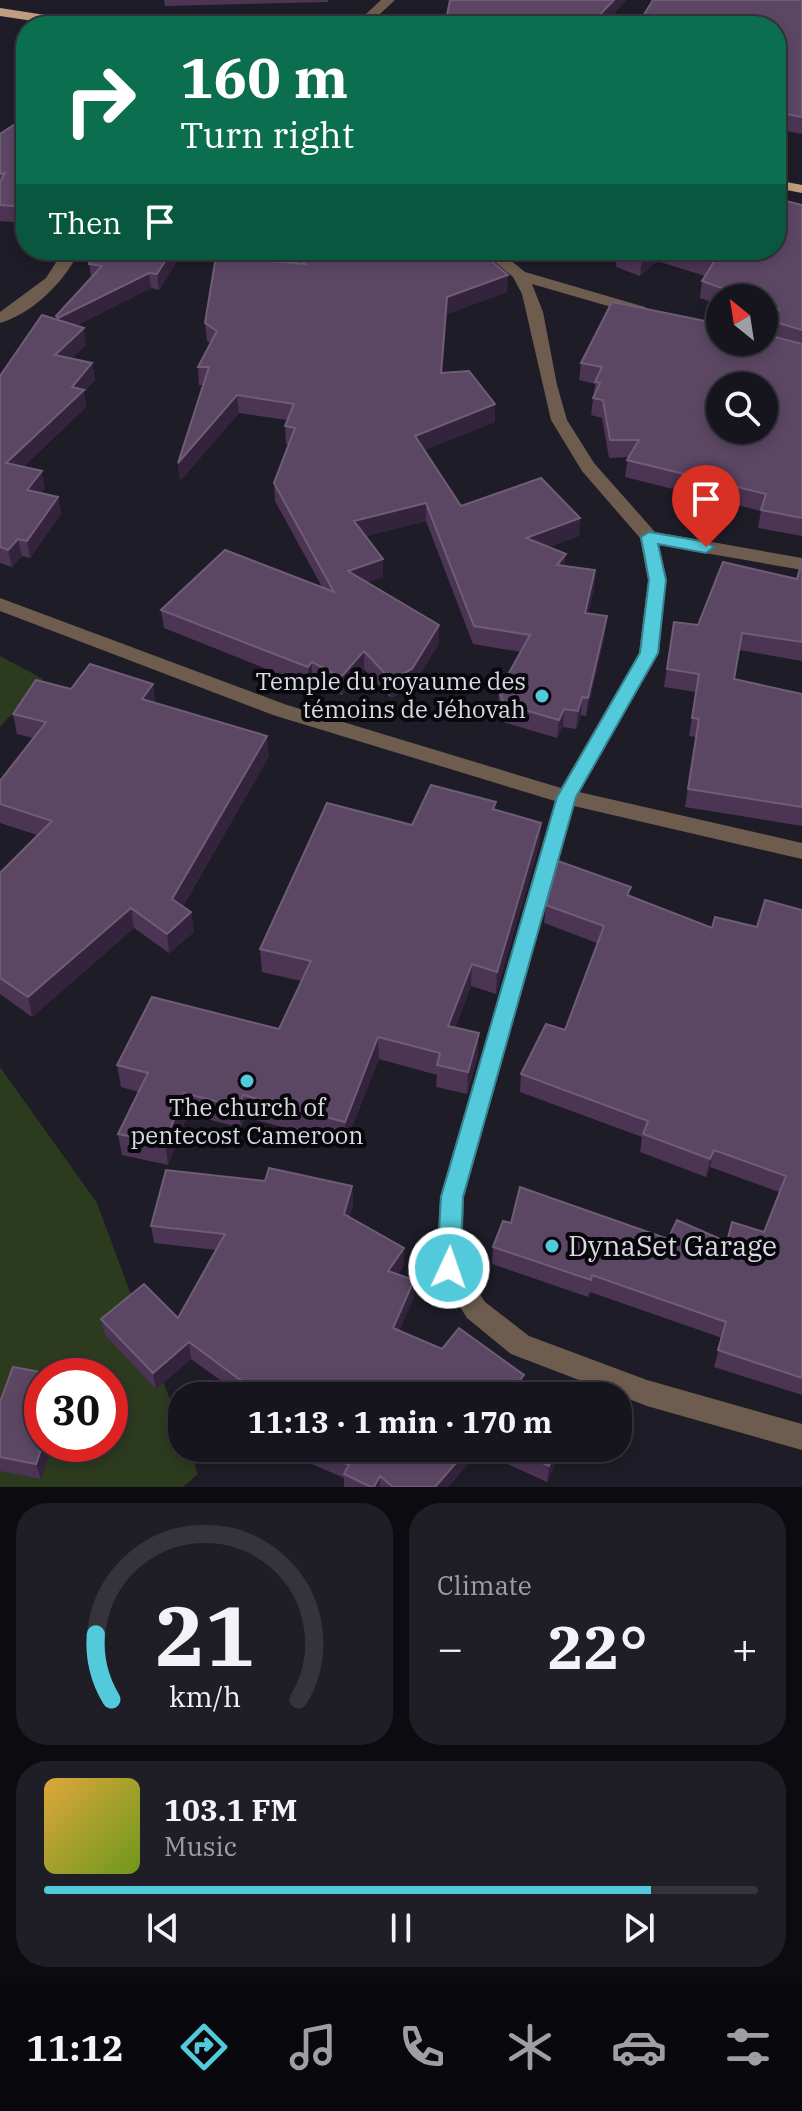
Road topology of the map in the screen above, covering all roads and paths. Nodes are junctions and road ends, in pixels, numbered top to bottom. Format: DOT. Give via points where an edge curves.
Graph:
graph roads {
  1 [pos="389,0"];
  2 [pos="0,12"];
  3 [pos="22,16"];
  4 [pos="371,16"];
  5 [pos="68,260"];
  6 [pos="501,260"];
  7 [pos="521,276"];
  8 [pos="659,316"];
  9 [pos="0,318"];
  10 [pos="649,537"];
  11 [pos="802,564"];
  12 [pos="0,604"];
  13 [pos="566,797"];
  14 [pos="802,851"];
  15 [pos="802,1437"];
  1 -- 4 [label="street"];
  2 -- 3 [label="main road"];
  5 -- 9 [label="street" via="42,291"];
  6 -- 7 [label="street"];
  7 -- 8 [label="street"];
  7 -- 10 [label="street" via="539,324 559,419 583,459"];
  10 -- 11 [label="street"];
  10 -- 13 [label="street" via="657,580 649,653"];
  12 -- 13 [label="street" via="280,710"];
  13 -- 14 [label="street"];
  13 -- 15 [label="street" via="452,1197 449,1268 476,1310 520,1345 647,1393"];
}
